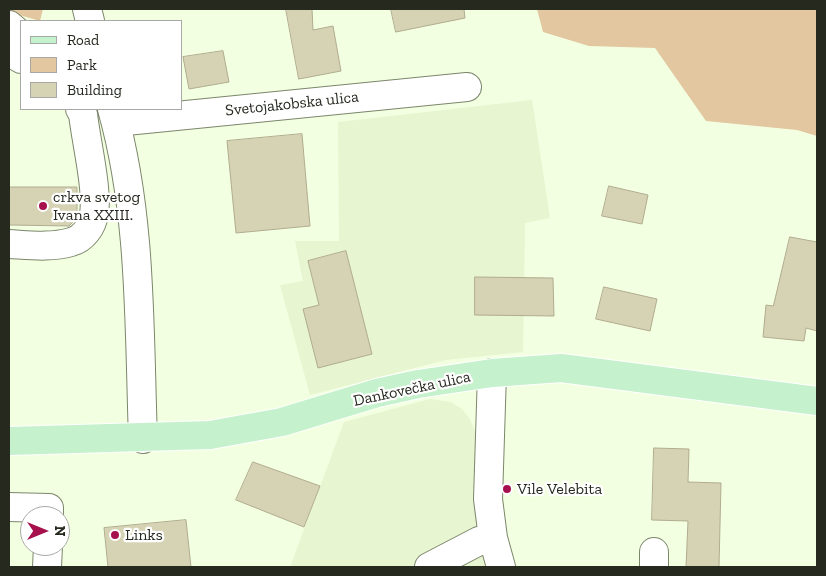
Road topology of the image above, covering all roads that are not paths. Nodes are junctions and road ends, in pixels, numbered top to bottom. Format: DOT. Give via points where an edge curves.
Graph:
graph roads {
  1 [pos="9,25"];
  2 [pos="20,34"];
  3 [pos="9,51"];
  4 [pos="20,58"];
  5 [pos="467,86"];
  6 [pos="182,109"];
  7 [pos="81,110"];
  8 [pos="175,110"];
  9 [pos="114,115"];
  10 [pos="124,164"];
  11 [pos="90,169"];
  12 [pos="9,244"];
  13 [pos="492,373"];
  14 [pos="817,401"];
  15 [pos="143,439"];
  16 [pos="9,442"];
  17 [pos="493,538"];
  18 [pos="429,567"];
  19 [pos="501,567"];
  1 -- 2 [label="street"];
  3 -- 4 [label="street"];
  5 -- 6 [label="street, Svetojakobska ulica"];
  7 -- 11 [label="street"];
  8 -- 9 [label="street, Svetojakobska ulica"];
  9 -- 10 [label="street, Svetojakobska ulica"];
  10 -- 11 [label="street"];
  10 -- 15 [label="street, Svetojakobska ulica" via="134,240"];
  11 -- 12 [label="street" via="95,200 90,228 79,238 55,245"];
  13 -- 14 [label="main road, Dankovečka ulica" via="575,368"];
  13 -- 15 [label="main road, Dankovečka ulica" via="377,393 246,430"];
  13 -- 17 [label="street" via="488,499"];
  15 -- 16 [label="main road, Dankovečka ulica"];
  17 -- 18 [label="street" via="479,541"];
  17 -- 19 [label="street"];
}
